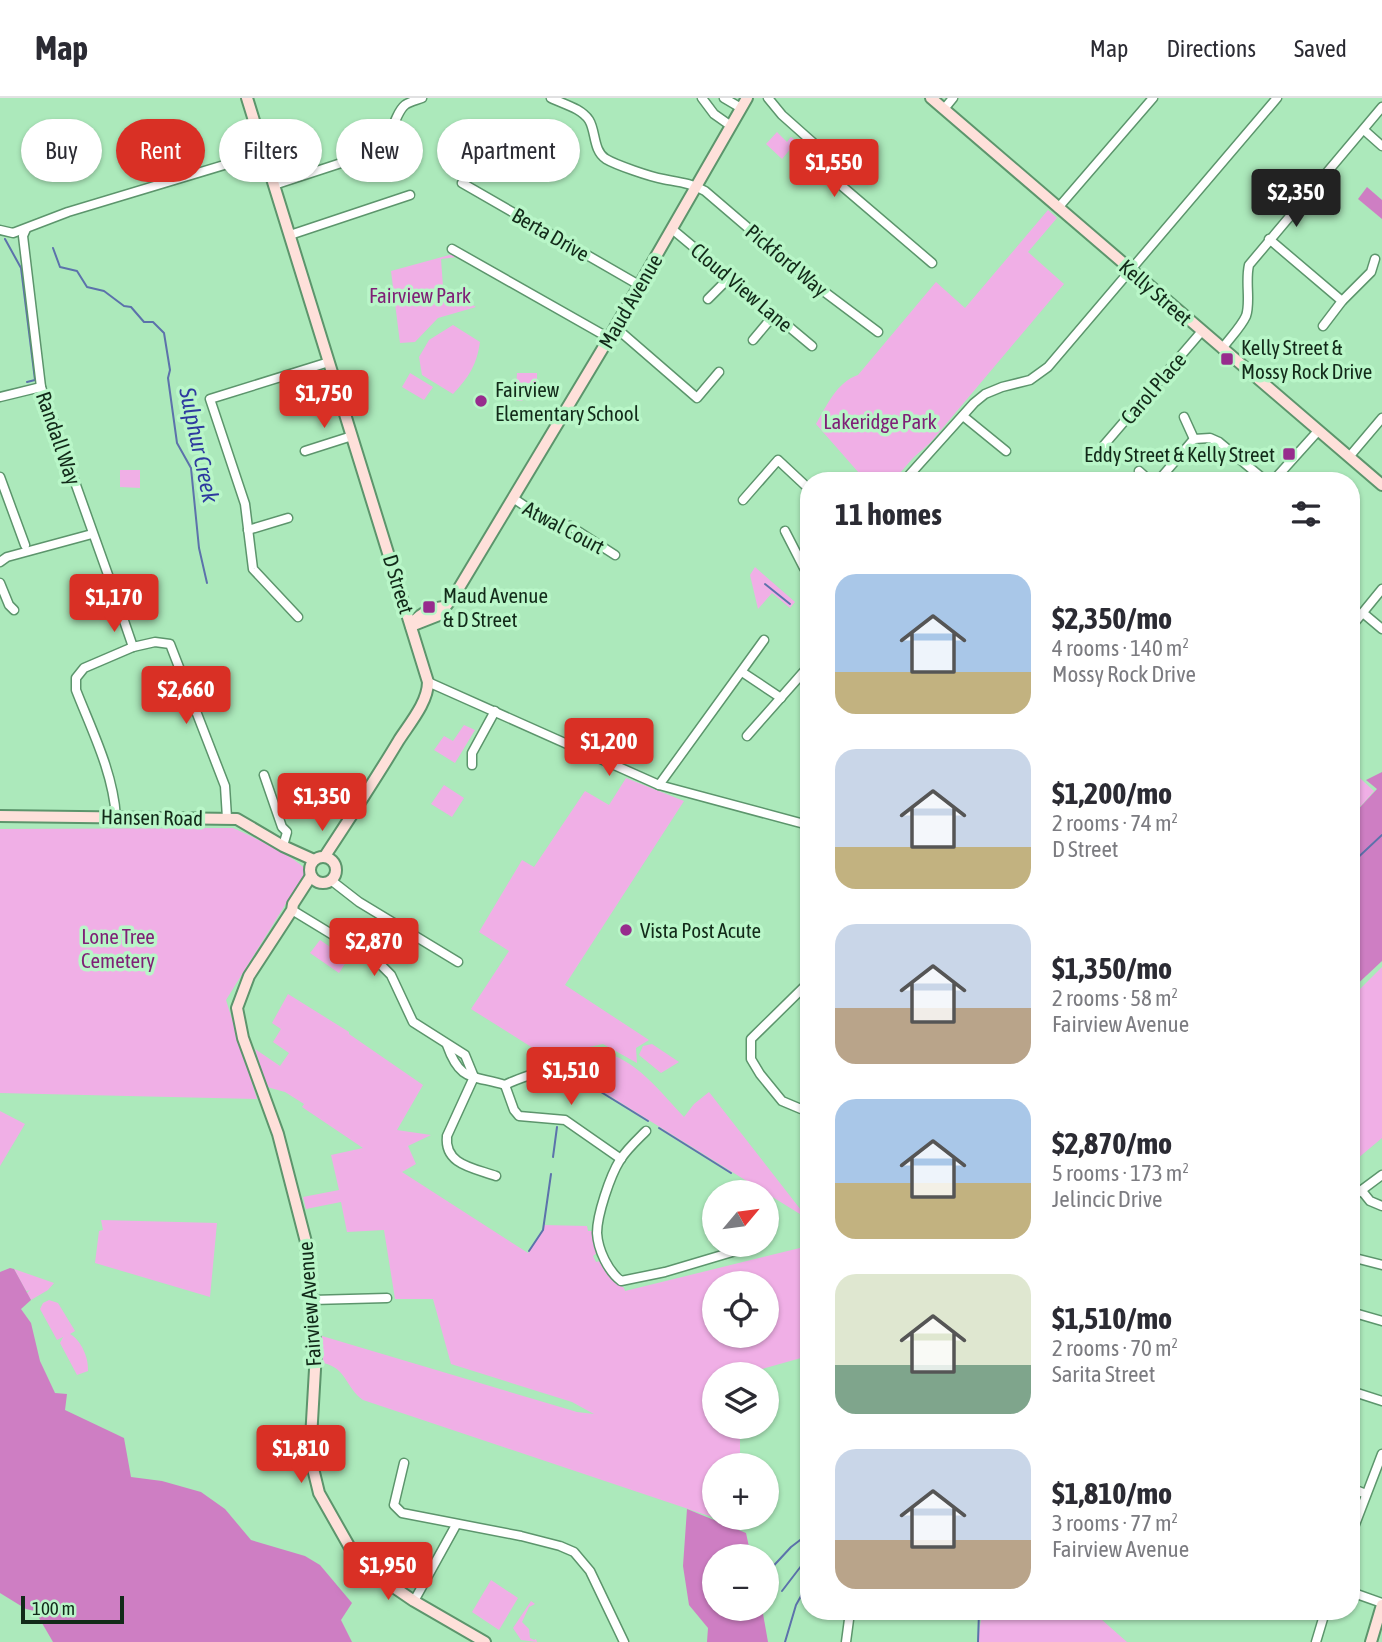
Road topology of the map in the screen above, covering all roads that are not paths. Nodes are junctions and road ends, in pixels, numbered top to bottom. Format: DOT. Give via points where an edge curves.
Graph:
graph roads {
  1 [pos="247,98"];
  2 [pos="422,98"];
  3 [pos="551,98"];
  4 [pos="702,98"];
  5 [pos="724,98"];
  6 [pos="768,98"];
  7 [pos="931,98"];
  8 [pos="953,98"];
  9 [pos="1153,98"];
  10 [pos="1277,98"];
  11 [pos="744,103"];
  12 [pos="1382,107"];
  13 [pos="944,109"];
  14 [pos="253,119"];
  15 [pos="731,126"];
  16 [pos="1364,130"];
  17 [pos="1382,146"];
  18 [pos="219,167"];
  19 [pos="273,182"];
  20 [pos="462,183"];
  21 [pos="274,185"];
  22 [pos="696,186"];
  23 [pos="410,195"];
  24 [pos="1058,208"];
  25 [pos="26,229"];
  26 [pos="673,229"];
  27 [pos="0,230"];
  28 [pos="290,235"];
  29 [pos="1269,239"];
  30 [pos="452,248"];
  31 [pos="1375,259"];
  32 [pos="932,263"];
  33 [pos="1131,270"];
  34 [pos="729,278"];
  35 [pos="639,285"];
  36 [pos="708,299"];
  37 [pos="1342,301"];
  38 [pos="774,315"];
  39 [pos="1323,326"];
  40 [pos="1202,331"];
  41 [pos="612,332"];
  42 [pos="878,332"];
  43 [pos="753,340"];
  44 [pos="813,346"];
  45 [pos="1222,349"];
  46 [pos="329,362"];
  47 [pos="719,372"];
  48 [pos="41,387"];
  49 [pos="0,397"];
  50 [pos="963,415"];
  51 [pos="1184,417"];
  52 [pos="1382,418"];
  53 [pos="1318,431"];
  54 [pos="352,436"];
  55 [pos="1194,439"];
  56 [pos="1104,444"];
  57 [pos="305,451"];
  58 [pos="1006,451"];
  59 [pos="1349,457"];
  60 [pos="912,472"];
  61 [pos="1166,472"];
  62 [pos="1255,472"];
  63 [pos="1281,472"];
  64 [pos="0,477"];
  65 [pos="800,481"];
  66 [pos="1382,485"];
  67 [pos="513,498"];
  68 [pos="743,500"];
  69 [pos="288,518"];
  70 [pos="248,530"];
  71 [pos="785,531"];
  72 [pos="92,534"];
  73 [pos="25,545"];
  74 [pos="615,555"];
  75 [pos="0,562"];
  76 [pos="800,562"];
  77 [pos="0,583"];
  78 [pos="1382,589"];
  79 [pos="117,600"];
  80 [pos="443,607"];
  81 [pos="13,610"];
  82 [pos="121,612"];
  83 [pos="1363,613"];
  84 [pos="1360,616"];
  85 [pos="298,617"];
  86 [pos="429,620"];
  87 [pos="411,626"];
  88 [pos="1382,629"];
  89 [pos="764,640"];
  90 [pos="133,646"];
  91 [pos="418,646"];
  92 [pos="742,672"];
  93 [pos="800,676"];
  94 [pos="428,682"];
  95 [pos="781,698"];
  96 [pos="495,711"];
  97 [pos="747,736"];
  98 [pos="472,765"];
  99 [pos="264,775"];
  100 [pos="659,785"];
  101 [pos="0,816"];
  102 [pos="116,817"];
  103 [pos="227,818"];
  104 [pos="800,823"];
  105 [pos="283,846"];
  106 [pos="319,867"];
  107 [pos="334,878"];
  108 [pos="292,910"];
  109 [pos="458,962"];
  110 [pos="800,991"];
  111 [pos="447,1045"];
  112 [pos="469,1063"];
  113 [pos="553,1066"];
  114 [pos="460,1070"];
  115 [pos="474,1077"];
  116 [pos="505,1085"];
  117 [pos="800,1109"];
  118 [pos="646,1131"];
  119 [pos="621,1159"];
  120 [pos="1382,1175"];
  121 [pos="496,1176"];
  122 [pos="1362,1191"];
  123 [pos="1382,1206"];
  124 [pos="715,1257"];
  125 [pos="1360,1259"];
  126 [pos="1382,1265"];
  127 [pos="387,1298"];
  128 [pos="312,1300"];
  129 [pos="1360,1315"];
  130 [pos="1382,1321"];
  131 [pos="1360,1394"];
  132 [pos="1382,1401"];
  133 [pos="1382,1454"];
  134 [pos="404,1463"];
  135 [pos="1360,1492"];
  136 [pos="1366,1494"];
  137 [pos="1360,1510"];
  138 [pos="456,1525"];
  139 [pos="1360,1595"];
  140 [pos="414,1601"];
  141 [pos="1382,1604"];
  142 [pos="849,1620"];
  143 [pos="1323,1620"];
  144 [pos="1382,1625"];
  145 [pos="485,1642"];
  146 [pos="624,1642"];
  147 [pos="846,1642"];
  148 [pos="1316,1642"];
  149 [pos="1371,1642"];
  150 [pos="1377,1642"];
  1 -- 14 [label="main road, D Street"];
  2 -- 21 [label="street" via="405,105 396,117 384,149"];
  3 -- 22 [label="street" via="583,113 606,159 663,180"];
  4 -- 15 [label="street"];
  5 -- 11 [label="street"];
  6 -- 32 [label="street" via="827,155 843,187"];
  7 -- 13 [label="main road, Kelly Street"];
  8 -- 13 [label="street"];
  9 -- 24 [label="street"];
  10 -- 33 [label="street"];
  11 -- 15 [label="main road, Maud Avenue"];
  12 -- 16 [label="street"];
  13 -- 24 [label="main road, Kelly Street"];
  15 -- 22 [label="main road, Maud Avenue"];
  16 -- 17 [label="street"];
  16 -- 29 [label="street"];
  18 -- 25 [label="street"];
  19 -- 21 [label="main road, D Street"];
  20 -- 35 [label="street, Berta Drive"];
  21 -- 28 [label="main road, D Street"];
  22 -- 26 [label="main road, Maud Avenue"];
  22 -- 42 [label="street, Pickford Way"];
  23 -- 28 [label="street"];
  24 -- 33 [label="main road, Kelly Street"];
  25 -- 27 [label="street"];
  25 -- 48 [label="street, Randall Way" via="23,236"];
  26 -- 34 [label="street, Cloud View Lane"];
  26 -- 35 [label="main road, Maud Avenue"];
  28 -- 46 [label="main road, D Street"];
  29 -- 37 [label="street"];
  29 -- 45 [label="street" via="1249,265 1246,316"];
  30 -- 41 [label="street"];
  31 -- 37 [label="street" via="1371,272"];
  33 -- 40 [label="main road, Kelly Street"];
  33 -- 50 [label="street" via="1048,367 1030,380 985,394"];
  34 -- 36 [label="street"];
  34 -- 38 [label="street, Cloud View Lane"];
  35 -- 41 [label="main road, Maud Avenue"];
  37 -- 39 [label="street"];
  38 -- 43 [label="street"];
  38 -- 44 [label="street, Cloud View Lane"];
  40 -- 45 [label="main road, Kelly Street"];
  40 -- 56 [label="street, Carol Place"];
  41 -- 47 [label="street" via="697,398"];
  41 -- 67 [label="main road, Maud Avenue"];
  45 -- 53 [label="main road, Kelly Street"];
  46 -- 54 [label="main road, D Street"];
  46 -- 70 [label="street" via="210,399 245,504"];
  48 -- 49 [label="street"];
  48 -- 72 [label="street, Randall Way"];
  50 -- 58 [label="street"];
  50 -- 60 [label="street"];
  51 -- 55 [label="street"];
  52 -- 59 [label="street"];
  53 -- 59 [label="main road, Kelly Street"];
  53 -- 63 [label="street"];
  54 -- 57 [label="street"];
  54 -- 87 [label="main road, D Street"];
  55 -- 61 [label="street"];
  55 -- 62 [label="street" via="1219,442"];
  59 -- 66 [label="main road, Kelly Street"];
  64 -- 73 [label="street"];
  65 -- 68 [label="street" via="778,460"];
  67 -- 74 [label="street, Atwal Court" via="550,523 570,526"];
  67 -- 80 [label="main road, Maud Avenue"];
  69 -- 70 [label="street"];
  70 -- 85 [label="street" via="253,569"];
  71 -- 76 [label="street"];
  72 -- 75 [label="street"];
  72 -- 79 [label="street, Randall Way"];
  77 -- 81 [label="street"];
  78 -- 83 [label="street"];
  80 -- 86 [label="main road, Maud Avenue"];
  80 -- 87 [label="main road, Maud Avenue" via="417,617"];
  82 -- 90 [label="street"];
  83 -- 84 [label="street"];
  83 -- 88 [label="street"];
  86 -- 87 [label="main road, Maud Avenue"];
  86 -- 91 [label="main road"];
  87 -- 91 [label="main road, D Street"];
  89 -- 92 [label="street"];
  90 -- 102 [label="street" via="84,668 76,678 76,690 114,794"];
  90 -- 103 [label="street" via="170,644 225,786"];
  91 -- 94 [label="main road, D Street"];
  92 -- 95 [label="street"];
  92 -- 100 [label="street"];
  93 -- 95 [label="street"];
  94 -- 96 [label="street"];
  94 -- 106 [label="main road, Fairview Avenue" via="428,691 343,838"];
  95 -- 97 [label="street"];
  96 -- 98 [label="street" via="472,754"];
  96 -- 100 [label="street"];
  99 -- 105 [label="street" via="287,832"];
  100 -- 104 [label="street"];
  101 -- 102 [label="main road, Hansen Road"];
  102 -- 103 [label="main road, Hansen Road"];
  103 -- 105 [label="main road, Hansen Road" via="237,819"];
  105 -- 106 [label="main road, Hansen Road"];
  106 -- 107 [label="main road" via="325,883"];
  106 -- 107 [label="main road" via="337,867"];
  106 -- 108 [label="main road, Fairview Avenue"];
  107 -- 109 [label="street" via="359,902"];
  108 -- 111 [label="street" via="379,963 391,975 413,1022"];
  108 -- 128 [label="main road, Fairview Avenue" via="249,976 237,1008 298,1205"];
  110 -- 117 [label="street" via="751,1040 751,1059 760,1074 782,1101"];
  111 -- 112 [label="street"];
  111 -- 114 [label="street"];
  112 -- 114 [label="street"];
  112 -- 115 [label="street"];
  113 -- 116 [label="street"];
  114 -- 115 [label="street"];
  115 -- 116 [label="street"];
  115 -- 121 [label="street" via="446,1146 457,1162"];
  116 -- 119 [label="street" via="519,1116 565,1120"];
  118 -- 119 [label="street"];
  119 -- 124 [label="street" via="597,1233 601,1253 614,1275 621,1281"];
  120 -- 122 [label="street"];
  122 -- 123 [label="street"];
  125 -- 126 [label="street"];
  127 -- 128 [label="street"];
  128 -- 140 [label="main road, Fairview Avenue" via="316,1352 310,1456 319,1493 349,1546 376,1575"];
  129 -- 130 [label="street"];
  131 -- 132 [label="street"];
  133 -- 136 [label="street"];
  134 -- 138 [label="street" via="394,1505 402,1513"];
  135 -- 136 [label="street"];
  136 -- 137 [label="street"];
  138 -- 140 [label="street"];
  138 -- 146 [label="street" via="521,1536 574,1552 590,1571"];
  139 -- 141 [label="street"];
  140 -- 145 [label="main road, Fairview Avenue"];
  141 -- 149 [label="main road"];
  142 -- 147 [label="street"];
  143 -- 148 [label="street"];
  144 -- 150 [label="main road"];
}
